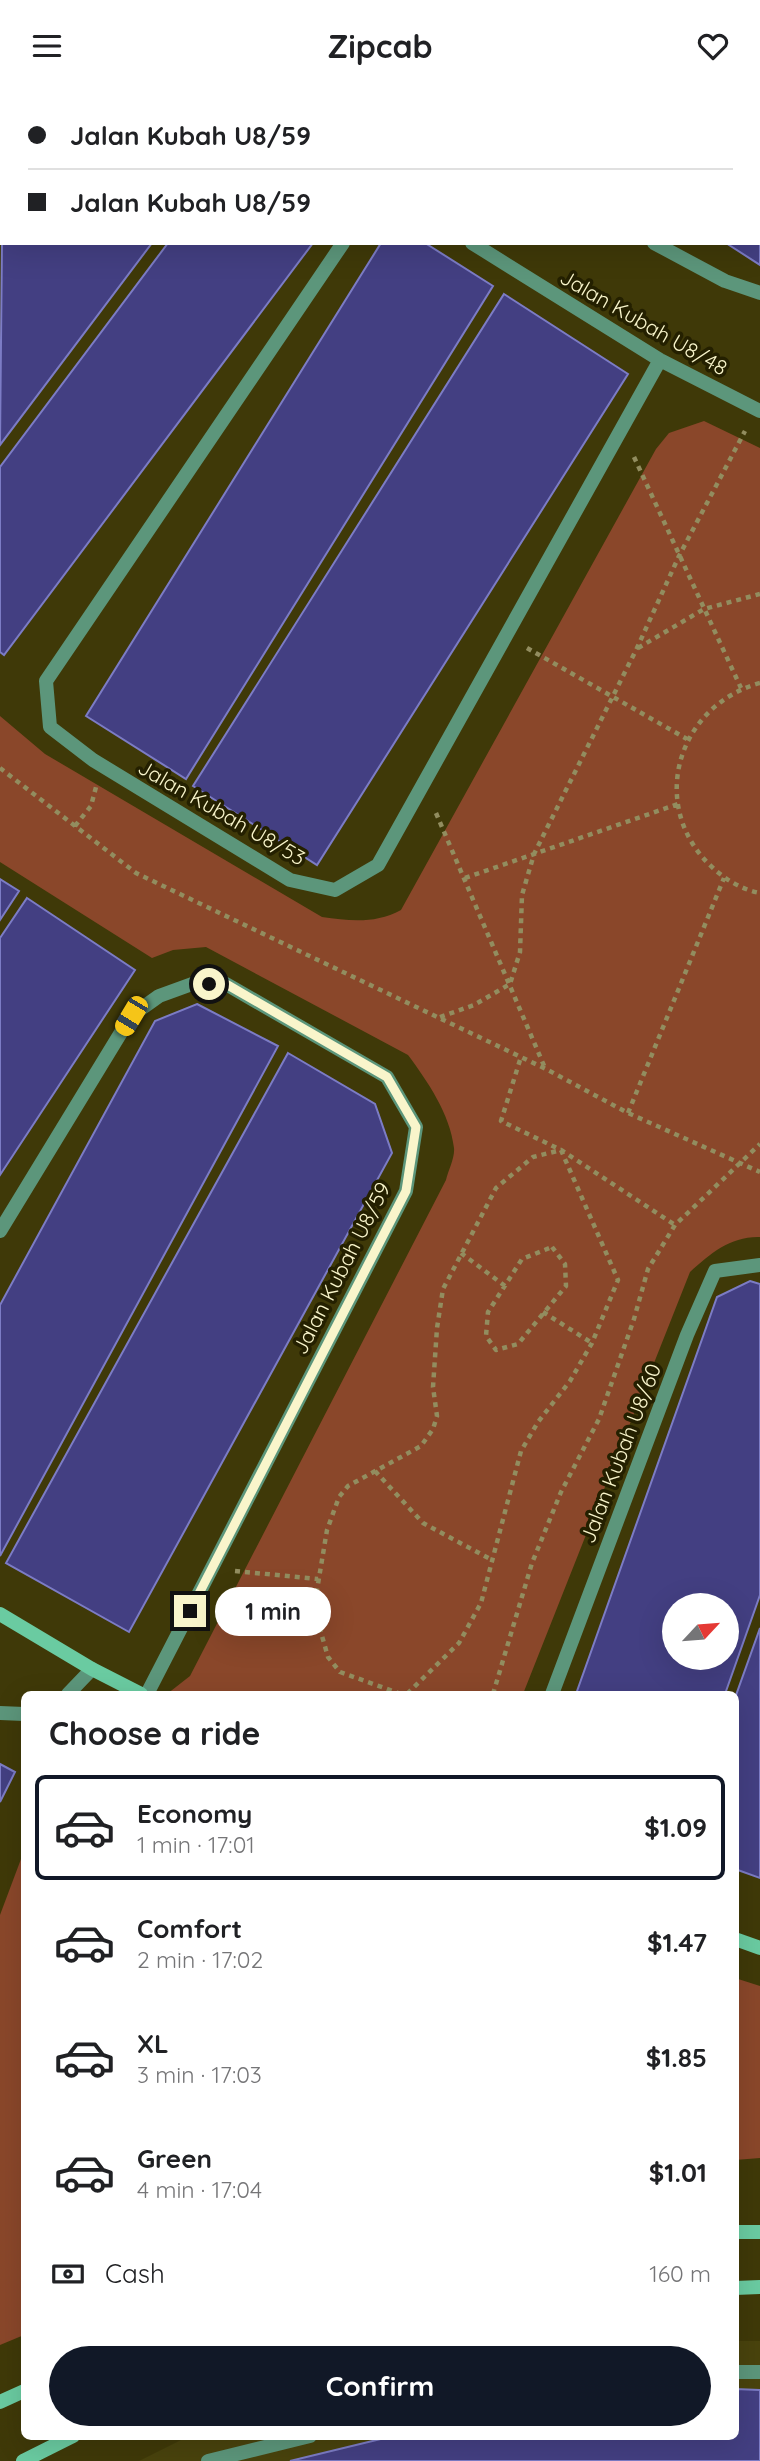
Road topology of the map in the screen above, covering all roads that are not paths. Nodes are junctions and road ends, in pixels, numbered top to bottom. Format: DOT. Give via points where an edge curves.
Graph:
graph roads {
  1 [pos="342,245"];
  2 [pos="475,245"];
  3 [pos="658,245"];
  4 [pos="760,293"];
  5 [pos="660,360"];
  6 [pos="758,411"];
  7 [pos="0,1231"];
  8 [pos="760,1265"];
  9 [pos="0,1613"];
  10 [pos="92,1669"];
  11 [pos="71,1691"];
  12 [pos="135,1691"];
  13 [pos="149,1691"];
  14 [pos="553,1691"];
  15 [pos="0,1713"];
  16 [pos="21,1714"];
  17 [pos="739,1940"];
  18 [pos="760,1948"];
  19 [pos="739,2232"];
  20 [pos="760,2232"];
  21 [pos="760,2287"];
  22 [pos="739,2288"];
  23 [pos="739,2372"];
  24 [pos="760,2372"];
  25 [pos="21,2392"];
  26 [pos="0,2402"];
  27 [pos="66,2440"];
  28 [pos="294,2440"];
  29 [pos="23,2461"];
  30 [pos="208,2461"];
  1 -- 5 [label="street, Jalan Kubah U8/53" via="46,681 50,727 93,760 290,880 335,890 378,865"];
  2 -- 5 [label="street, Jalan Kubah U8/48"];
  3 -- 4 [label="street" via="725,281"];
  5 -- 6 [label="street, Jalan Kubah U8/48"];
  7 -- 13 [label="street, Jalan Kubah U8/59" via="131,1016 159,996 192,984 226,984 387,1077 416,1127 406,1191"];
  8 -- 14 [label="street, Jalan Kubah U8/60" via="715,1271"];
  9 -- 10 [label="street"];
  10 -- 11 [label="street"];
  10 -- 12 [label="street"];
  15 -- 16 [label="street"];
  17 -- 18 [label="street"];
  19 -- 20 [label="street"];
  21 -- 22 [label="street"];
  23 -- 24 [label="street"];
  25 -- 26 [label="street"];
  27 -- 29 [label="street"];
  28 -- 30 [label="street"];
}
